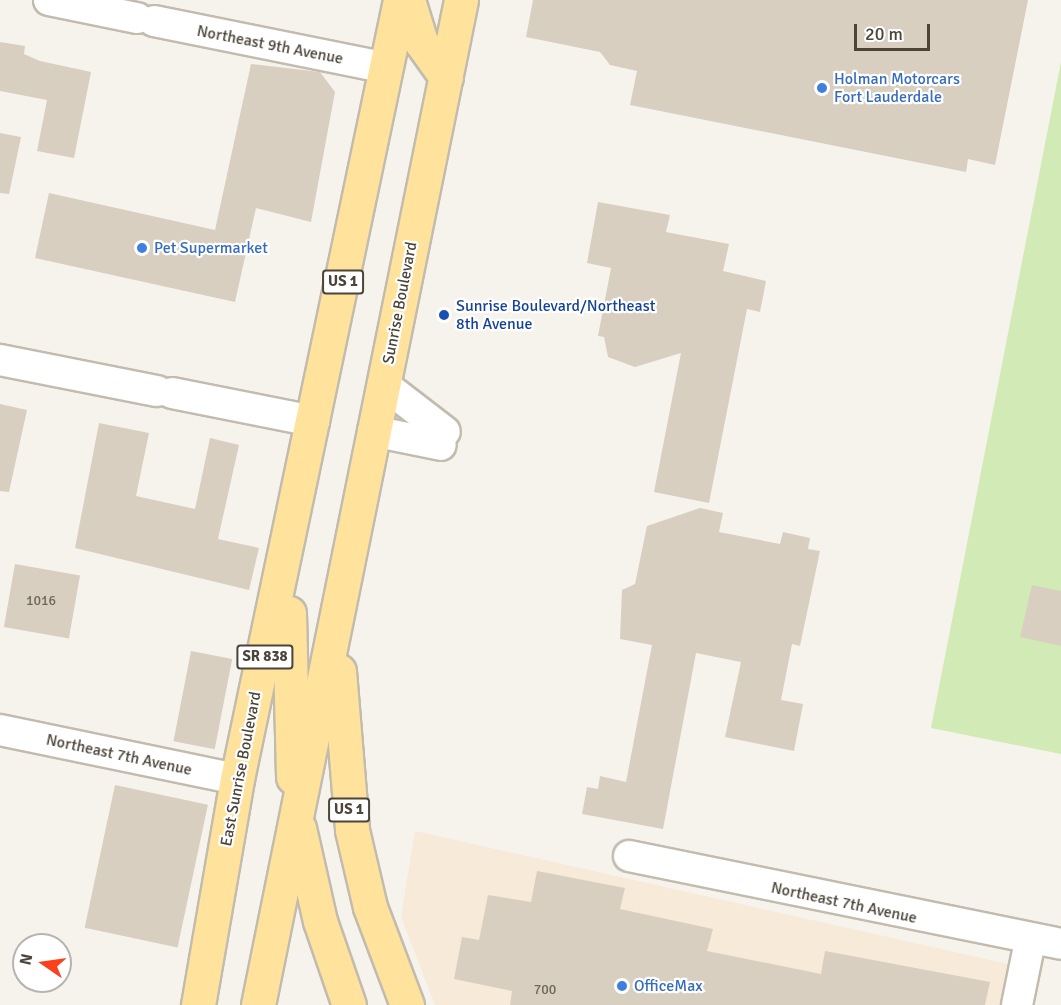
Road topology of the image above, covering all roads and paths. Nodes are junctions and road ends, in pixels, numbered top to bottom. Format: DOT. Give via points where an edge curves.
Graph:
graph roads {
  1 [pos="50,0"];
  2 [pos="400,0"];
  3 [pos="408,0"];
  4 [pos="461,0"];
  5 [pos="387,68"];
  6 [pos="446,77"];
  7 [pos="0,360"];
  8 [pos="383,384"];
  9 [pos="314,421"];
  10 [pos="374,431"];
  11 [pos="291,535"];
  12 [pos="340,606"];
  13 [pos="0,730"];
  14 [pos="237,779"];
  15 [pos="296,813"];
  16 [pos="628,856"];
  17 [pos="1030,941"];
  18 [pos="1061,944"];
  19 [pos="198,1005"];
  20 [pos="258,1005"];
  21 [pos="349,1005"];
  22 [pos="407,1005"];
  23 [pos="1017,1005"];
  1 -- 5 [label="street, Northeast 9th Avenue"];
  2 -- 5 [label="main road, US 1"];
  3 -- 6 [label="main road" via="421,42"];
  4 -- 6 [label="main road, Sunrise Boulevard / US 1"];
  5 -- 9 [label="main road, US 1"];
  6 -- 8 [label="main road, Sunrise Boulevard / US 1"];
  7 -- 9 [label="street"];
  8 -- 10 [label="main road, Sunrise Boulevard / US 1"];
  8 -- 10 [label="street" via="443,439"];
  9 -- 11 [label="main road, US 1"];
  10 -- 12 [label="main road, Sunrise Boulevard / US 1"];
  11 -- 14 [label="main road, East Sunrise Boulevard / SR 838"];
  11 -- 15 [label="main road" via="288,686"];
  12 -- 15 [label="main road"];
  12 -- 22 [label="main road, US 1" via="343,759 352,830 370,907"];
  13 -- 14 [label="street, Northeast 7th Avenue"];
  14 -- 19 [label="main road, East Sunrise Boulevard / SR 838"];
  15 -- 20 [label="main road"];
  15 -- 21 [label="main road" via="320,921"];
  16 -- 17 [label="street, Northeast 7th Avenue"];
  17 -- 18 [label="street, Northeast 7th Avenue"];
  17 -- 23 [label="street"];
}
